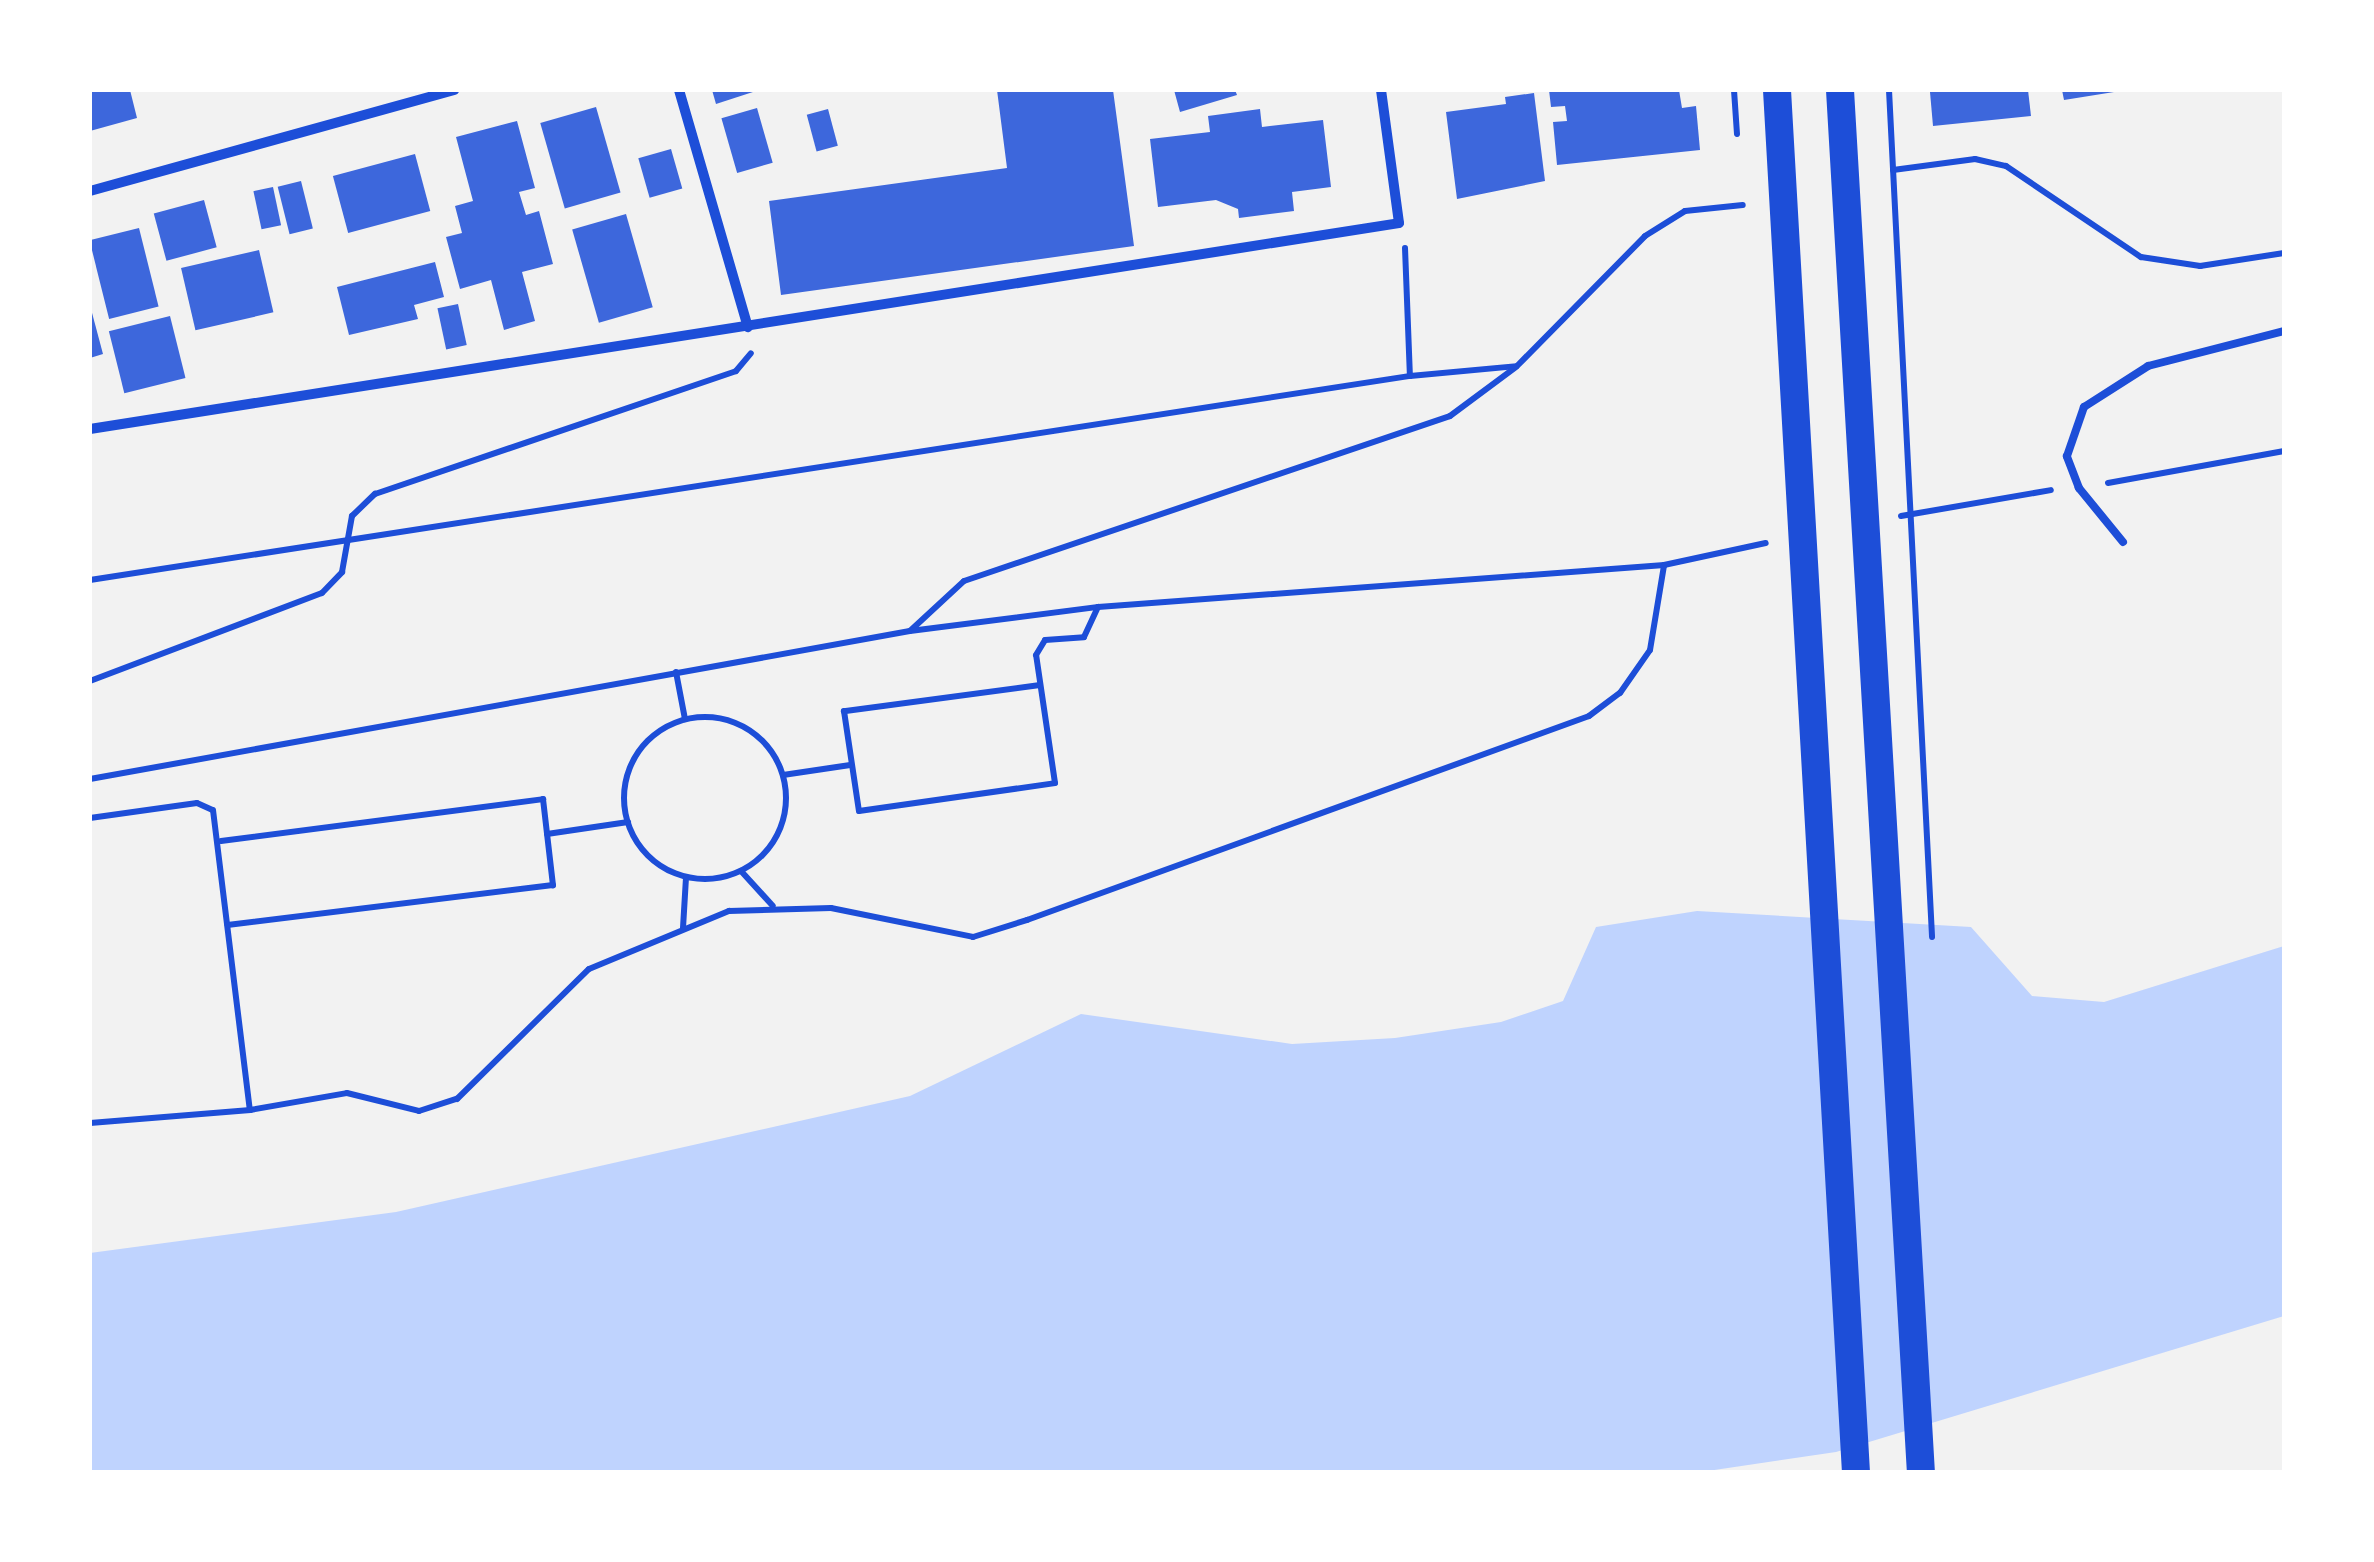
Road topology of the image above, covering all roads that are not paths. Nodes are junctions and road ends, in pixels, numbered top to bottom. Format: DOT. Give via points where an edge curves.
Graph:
graph roads {
  1 [pos="454,90"];
  2 [pos="679,90"];
  3 [pos="1381,90"];
  4 [pos="1777,90"];
  5 [pos="1840,90"];
  6 [pos="90,192"];
  7 [pos="748,327"];
  8 [pos="2284,331"];
  9 [pos="90,429"];
  10 [pos="2123,542"];
  11 [pos="1856,1472"];
  12 [pos="1921,1472"];
  1 -- 6 [label="street"];
  2 -- 7 [label="street"];
  3 -- 7 [label="street" via="1399,223"];
  4 -- 11 [label="highway"];
  5 -- 12 [label="highway"];
  7 -- 9 [label="street"];
  8 -- 10 [label="lane" via="2148,366 2104,390 2073,427 2068,456 2078,488"];
}
